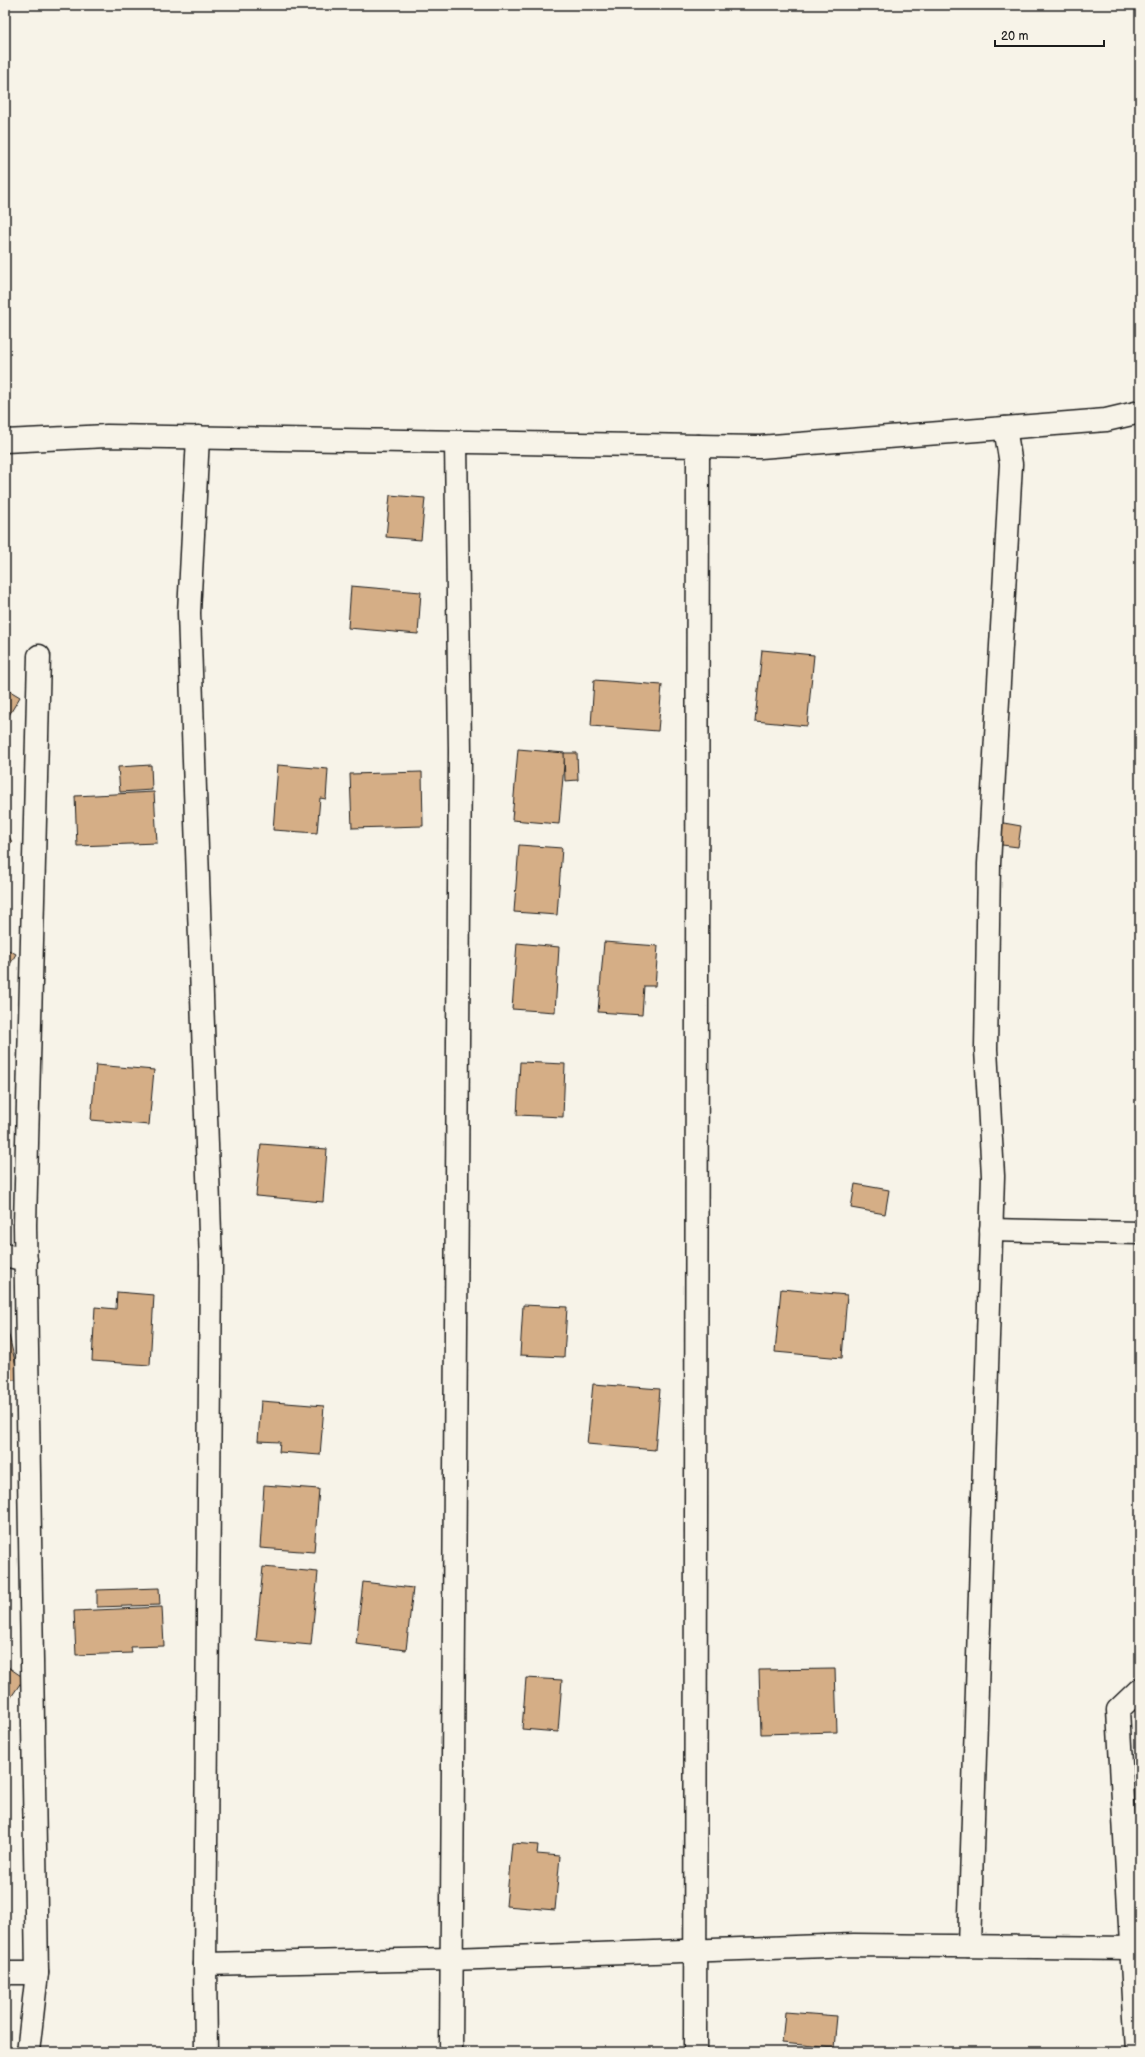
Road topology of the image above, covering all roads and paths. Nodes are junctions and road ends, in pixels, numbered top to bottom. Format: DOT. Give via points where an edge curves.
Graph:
graph roads {
  1 [pos="1140,412"];
  2 [pos="1005,428"];
  3 [pos="198,437"];
  4 [pos="5,441"];
  5 [pos="456,442"];
  6 [pos="698,446"];
  7 [pos="39,656"];
  8 [pos="991,1230"];
  9 [pos="1140,1233"];
  10 [pos="5,1255"];
  11 [pos="26,1260"];
  12 [pos="1140,1689"];
  13 [pos="970,1946"];
  14 [pos="1132,1948"];
  15 [pos="696,1951"];
  16 [pos="451,1959"];
  17 [pos="205,1964"];
  18 [pos="37,1973"];
  19 [pos="5,1974"];
  20 [pos="28,2052"];
  21 [pos="206,2052"];
  22 [pos="451,2052"];
  23 [pos="696,2052"];
  24 [pos="1136,2052"];
  1 -- 2 [label="street" via="1106,420"];
  2 -- 6 [label="street" via="760,446"];
  2 -- 8 [label="street" via="1011,464 989,864 986,1049 993,1176"];
  3 -- 4 [label="street" via="107,436"];
  3 -- 5 [label="street"];
  3 -- 17 [label="street" via="189,614 211,1263"];
  5 -- 6 [label="street"];
  5 -- 16 [label="street" via="460,758"];
  6 -- 15 [label="street"];
  7 -- 11 [label="street"];
  8 -- 9 [label="street"];
  8 -- 13 [label="street"];
  10 -- 11 [label="street"];
  11 -- 18 [label="street"];
  12 -- 14 [label="street" via="1118,1710"];
  13 -- 14 [label="street"];
  13 -- 15 [label="street" via="854,1945"];
  14 -- 24 [label="street"];
  15 -- 16 [label="street"];
  15 -- 23 [label="street"];
  16 -- 17 [label="street"];
  16 -- 22 [label="street"];
  17 -- 21 [label="street"];
  18 -- 19 [label="street"];
  18 -- 20 [label="street"];
}
